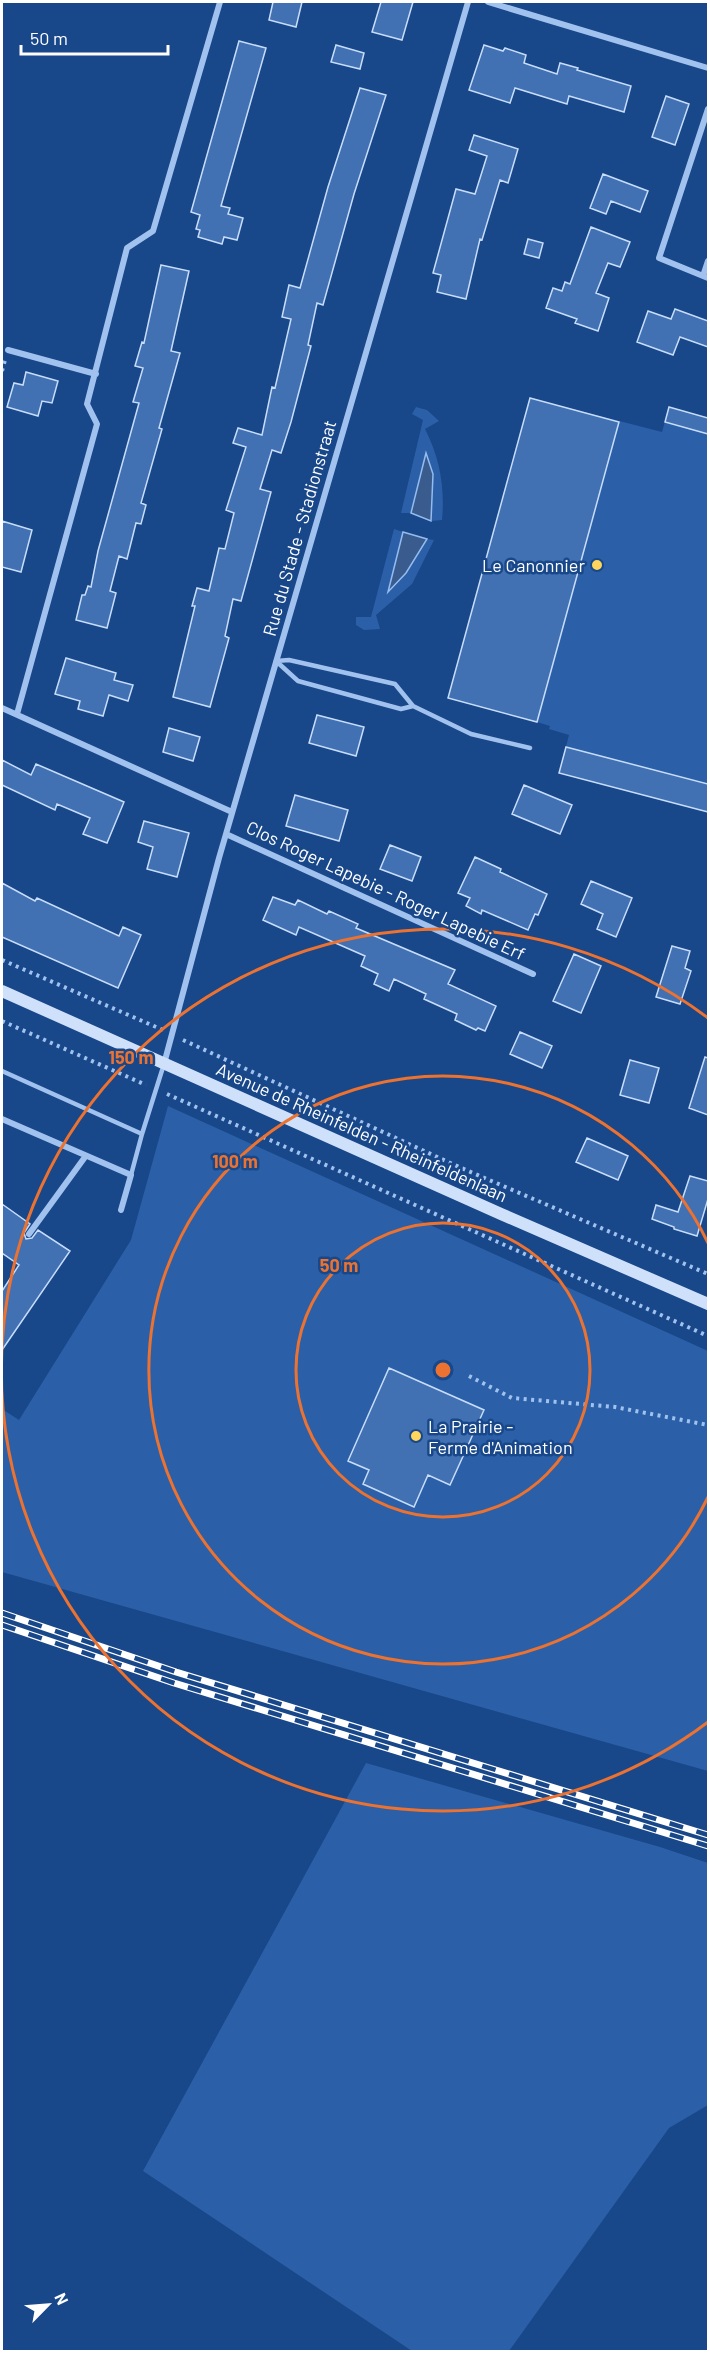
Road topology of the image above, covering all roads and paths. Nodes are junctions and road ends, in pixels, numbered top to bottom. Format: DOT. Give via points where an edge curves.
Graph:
graph roads {
  1 [pos="220,2"];
  2 [pos="468,2"];
  3 [pos="488,2"];
  4 [pos="708,68"];
  5 [pos="708,109"];
  6 [pos="708,261"];
  7 [pos="706,277"];
  8 [pos="8,350"];
  9 [pos="96,374"];
  10 [pos="276,662"];
  11 [pos="413,706"];
  12 [pos="2,708"];
  13 [pos="17,714"];
  14 [pos="530,748"];
  15 [pos="232,812"];
  16 [pos="226,834"];
  17 [pos="2,960"];
  18 [pos="533,974"];
  19 [pos="2,991"];
  20 [pos="2,1020"];
  21 [pos="173,1035"];
  22 [pos="164,1064"];
  23 [pos="2,1071"];
  24 [pos="155,1089"];
  25 [pos="2,1119"];
  26 [pos="142,1134"];
  27 [pos="85,1157"];
  28 [pos="131,1174"];
  29 [pos="121,1210"];
  30 [pos="29,1234"];
  31 [pos="708,1274"];
  32 [pos="708,1303"];
  33 [pos="708,1336"];
  34 [pos="470,1376"];
  35 [pos="708,1425"];
  1 -- 9 [label="street" via="153,231 127,248"];
  2 -- 10 [label="street, Rue du Stade - Stadionstraat"];
  3 -- 4 [label="street"];
  5 -- 7 [label="street" via="658,258"];
  6 -- 7 [label="street"];
  8 -- 9 [label="street"];
  9 -- 13 [label="street" via="87,404 97,424"];
  10 -- 11 [label="lane" via="298,681 401,709"];
  10 -- 11 [label="lane" via="289,660 395,684"];
  10 -- 15 [label="street, Rue du Stade - Stadionstraat"];
  11 -- 14 [label="lane" via="471,734"];
  12 -- 13 [label="street"];
  13 -- 15 [label="street"];
  15 -- 16 [label="street, Rue du Stade - Stadionstraat"];
  16 -- 18 [label="street, Clos Roger Lapebie - Roger Lapebie Erf"];
  16 -- 21 [label="street, Rue du Stade - Stadionstraat"];
  17 -- 21 [label="path"];
  19 -- 22 [label="main road, Avenue de Rheinfelden - Rheinfeldenlaan"];
  20 -- 24 [label="path"];
  21 -- 22 [label="street, Rue du Stade - Stadionstraat"];
  21 -- 31 [label="path" via="459,1167"];
  22 -- 24 [label="lane"];
  22 -- 32 [label="main road, Avenue de Rheinfelden - Rheinfeldenlaan"];
  23 -- 26 [label="lane"];
  24 -- 26 [label="lane"];
  24 -- 33 [label="path"];
  25 -- 27 [label="street"];
  26 -- 28 [label="lane"];
  27 -- 28 [label="street"];
  27 -- 30 [label="street"];
  28 -- 29 [label="street"];
  34 -- 35 [label="path" via="512,1398 615,1407"];
}
